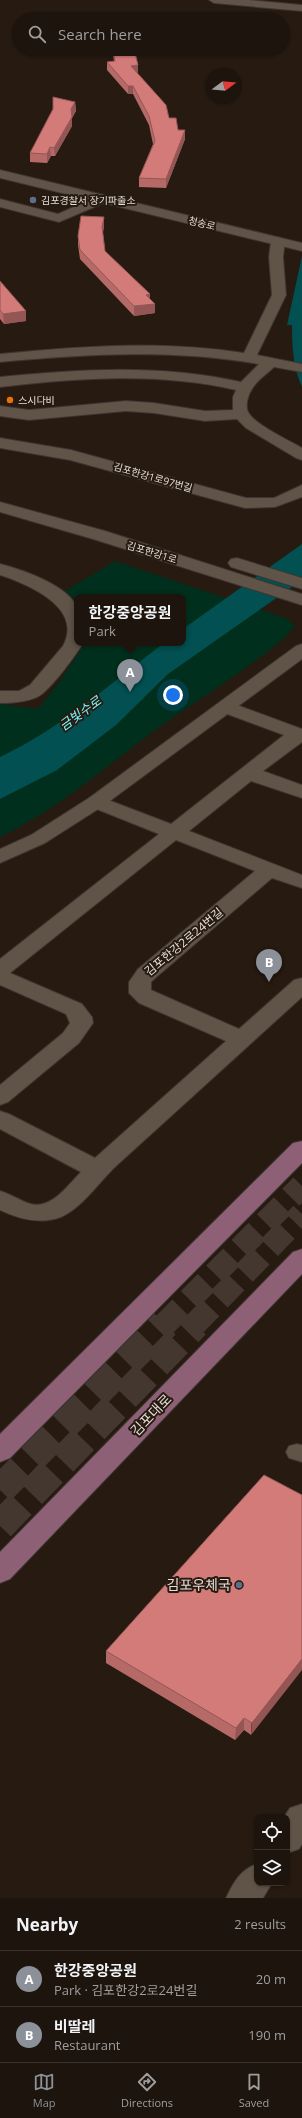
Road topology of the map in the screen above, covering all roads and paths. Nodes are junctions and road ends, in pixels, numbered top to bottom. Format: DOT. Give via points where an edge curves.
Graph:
graph roads {
  1 [pos="214,0"];
  2 [pos="302,8"];
  3 [pos="0,173"];
  4 [pos="101,199"];
  5 [pos="0,203"];
  6 [pos="290,244"];
  7 [pos="0,358"];
  8 [pos="249,358"];
  9 [pos="274,362"];
  10 [pos="302,368"];
  11 [pos="0,382"];
  12 [pos="245,387"];
  13 [pos="0,411"];
  14 [pos="241,414"];
  15 [pos="0,443"];
  16 [pos="302,456"];
  17 [pos="302,490"];
  18 [pos="0,492"];
  19 [pos="0,507"];
  20 [pos="226,567"];
  21 [pos="0,569"];
  22 [pos="302,584"];
  23 [pos="302,600"];
  24 [pos="74,626"];
  25 [pos="74,640"];
  26 [pos="302,650"];
  27 [pos="0,697"];
  28 [pos="226,707"];
  29 [pos="300,735"];
  30 [pos="249,773"];
  31 [pos="302,792"];
  32 [pos="96,802"];
  33 [pos="175,832"];
  34 [pos="0,857"];
  35 [pos="270,869"];
  36 [pos="302,882"];
  37 [pos="0,970"];
  38 [pos="0,977"];
  39 [pos="302,985"];
  40 [pos="242,1039"];
  41 [pos="0,1097"];
  42 [pos="0,1119"];
  43 [pos="302,1149"];
  44 [pos="97,1170"];
  45 [pos="0,1198"];
  46 [pos="302,1258"];
  47 [pos="0,1451"];
  48 [pos="0,1572"];
  49 [pos="302,1818"];
  50 [pos="290,1835"];
  51 [pos="254,1883"];
  52 [pos="243,1898"];
  1 -- 2 [label="street"];
  3 -- 4 [label="street, 청송로"];
  4 -- 5 [label="street" via="59,218"];
  4 -- 6 [label="street, 청송로"];
  6 -- 8 [label="street" via="276,257 280,278 279,295"];
  7 -- 8 [label="street" via="130,348 190,350"];
  8 -- 9 [label="street"];
  9 -- 10 [label="street"];
  9 -- 12 [label="street"];
  11 -- 12 [label="street" via="137,372 204,377"];
  12 -- 14 [label="street" via="238,404"];
  13 -- 14 [label="street" via="29,415 126,406 205,416"];
  14 -- 16 [label="street"];
  15 -- 17 [label="street, 김포한강1로97번길" via="71,455 246,503 274,504 289,499"];
  18 -- 20 [label="street, 김포한강1로"];
  19 -- 20 [label="street, 김포한강1로"];
  20 -- 22 [label="street, 김포한강1로"];
  20 -- 23 [label="street, 김포한강1로"];
  21 -- 24 [label="street" via="40,584 54,594 71,613"];
  25 -- 27 [label="street" via="37,689 21,697"];
  26 -- 28 [label="street"];
  28 -- 29 [label="street"];
  28 -- 32 [label="street"];
  29 -- 30 [label="street"];
  30 -- 31 [label="street"];
  30 -- 33 [label="street"];
  32 -- 33 [label="street"];
  32 -- 34 [label="street" via="38,839"];
  33 -- 35 [label="street"];
  33 -- 37 [label="street"];
  35 -- 36 [label="street"];
  35 -- 40 [label="street, 김포한강2로24번길" via="140,979 138,986 140,993 147,998"];
  38 -- 41 [label="street" via="74,1009 81,1017 82,1023 70,1038"];
  39 -- 40 [label="street"];
  40 -- 44 [label="street"];
  42 -- 44 [label="street"];
  43 -- 47 [label="main road"];
  44 -- 45 [label="street" via="53,1210 43,1213 26,1212"];
  46 -- 48 [label="main road, 김포대로"];
  49 -- 50 [label="street"];
  51 -- 52 [label="street"];
}
